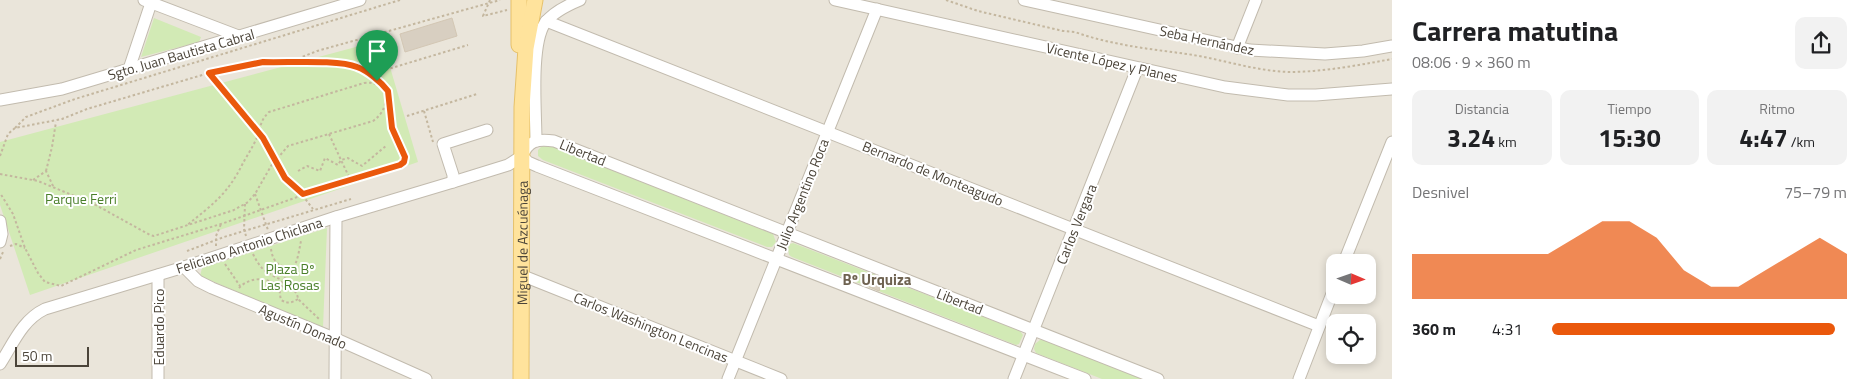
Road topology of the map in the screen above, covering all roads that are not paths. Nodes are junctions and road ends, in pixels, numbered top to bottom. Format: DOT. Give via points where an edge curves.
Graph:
graph roads {
  1 [pos="360,0"];
  2 [pos="535,0"];
  3 [pos="580,0"];
  4 [pos="835,0"];
  5 [pos="1024,0"];
  6 [pos="1256,0"];
  7 [pos="149,1"];
  8 [pos="519,4"];
  9 [pos="1067,5"];
  10 [pos="877,9"];
  11 [pos="546,21"];
  12 [pos="241,37"];
  13 [pos="1392,46"];
  14 [pos="1237,48"];
  15 [pos="130,69"];
  16 [pos="1137,69"];
  17 [pos="1392,89"];
  18 [pos="0,100"];
  19 [pos="522,106"];
  20 [pos="487,130"];
  21 [pos="828,132"];
  22 [pos="536,141"];
  23 [pos="1392,142"];
  24 [pos="522,156"];
  25 [pos="453,182"];
  26 [pos="336,217"];
  27 [pos="0,221"];
  28 [pos="1074,229"];
  29 [pos="787,233"];
  30 [pos="2,246"];
  31 [pos="1347,254"];
  32 [pos="777,258"];
  33 [pos="184,267"];
  34 [pos="158,275"];
  35 [pos="521,275"];
  36 [pos="1328,304"];
  37 [pos="1319,326"];
  38 [pos="1034,330"];
  39 [pos="334,338"];
  40 [pos="1024,354"];
  41 [pos="735,361"];
  42 [pos="0,364"];
  43 [pos="158,379"];
  44 [pos="335,379"];
  45 [pos="426,379"];
  46 [pos="521,379"];
  47 [pos="728,379"];
  48 [pos="781,379"];
  49 [pos="1014,379"];
  50 [pos="1085,379"];
  51 [pos="1158,379"];
  52 [pos="1299,379"];
  1 -- 12 [label="street, Sgto. Juan Bautista Cabral"];
  2 -- 19 [label="main road, Miguel de Azcuénaga" via="526,48"];
  3 -- 11 [label="street" via="567,5"];
  4 -- 10 [label="street, Vicente López y Planes"];
  5 -- 9 [label="street, Seba Hernández"];
  6 -- 14 [label="street"];
  7 -- 12 [label="street"];
  7 -- 15 [label="street"];
  8 -- 19 [label="main road, Miguel de Azcuénaga" via="518,69"];
  9 -- 14 [label="street, Seba Hernández"];
  10 -- 16 [label="street, Vicente López y Planes"];
  10 -- 21 [label="street, Julio Argentino Roca"];
  11 -- 21 [label="street, Bernardo de Monteagudo"];
  11 -- 22 [label="street" via="540,30 535,51"];
  12 -- 15 [label="street, Sgto. Juan Bautista Cabral"];
  13 -- 14 [label="street, Seba Hernández" via="1317,54"];
  15 -- 18 [label="street, Sgto. Juan Bautista Cabral" via="62,90"];
  16 -- 17 [label="street, Vicente López y Planes" via="1225,87 1288,95"];
  16 -- 28 [label="street, Carlos Vergara"];
  19 -- 24 [label="main road, Miguel de Azcuénaga"];
  20 -- 25 [label="street" via="443,144"];
  21 -- 28 [label="street, Bernardo de Monteagudo"];
  21 -- 29 [label="street, Julio Argentino Roca"];
  22 -- 24 [label="street" via="525,148"];
  22 -- 29 [label="street, Libertad" via="554,141"];
  23 -- 31 [label="street"];
  24 -- 25 [label="street, Feliciano Antonio Chiclana" via="508,164"];
  24 -- 32 [label="street, Libertad" via="528,162"];
  24 -- 35 [label="main road, Miguel de Azcuénaga"];
  25 -- 26 [label="street, Feliciano Antonio Chiclana"];
  26 -- 33 [label="street, Feliciano Antonio Chiclana"];
  26 -- 39 [label="street"];
  27 -- 30 [label="street"];
  28 -- 37 [label="street, Bernardo de Monteagudo"];
  28 -- 38 [label="street, Carlos Vergara"];
  29 -- 32 [label="street, Julio Argentino Roca"];
  29 -- 38 [label="street, Libertad"];
  32 -- 40 [label="street, Libertad"];
  32 -- 41 [label="street, Julio Argentino Roca"];
  33 -- 34 [label="street, Feliciano Antonio Chiclana"];
  33 -- 39 [label="street, Agustín Donado" via="198,281 212,288"];
  34 -- 42 [label="street, Feliciano Antonio Chiclana" via="34,314"];
  34 -- 43 [label="street, Eduardo Pico"];
  35 -- 41 [label="street, Carlos Washington Lencinas"];
  35 -- 46 [label="main road, Miguel de Azcuénaga"];
  36 -- 37 [label="street"];
  37 -- 52 [label="street"];
  38 -- 40 [label="street, Carlos Vergara"];
  38 -- 51 [label="street, Libertad"];
  39 -- 44 [label="street"];
  39 -- 45 [label="street, Agustín Donado"];
  40 -- 49 [label="street, Carlos Vergara"];
  40 -- 50 [label="street, Libertad"];
  41 -- 47 [label="street, Julio Argentino Roca"];
  41 -- 48 [label="street, Carlos Washington Lencinas"];
}
